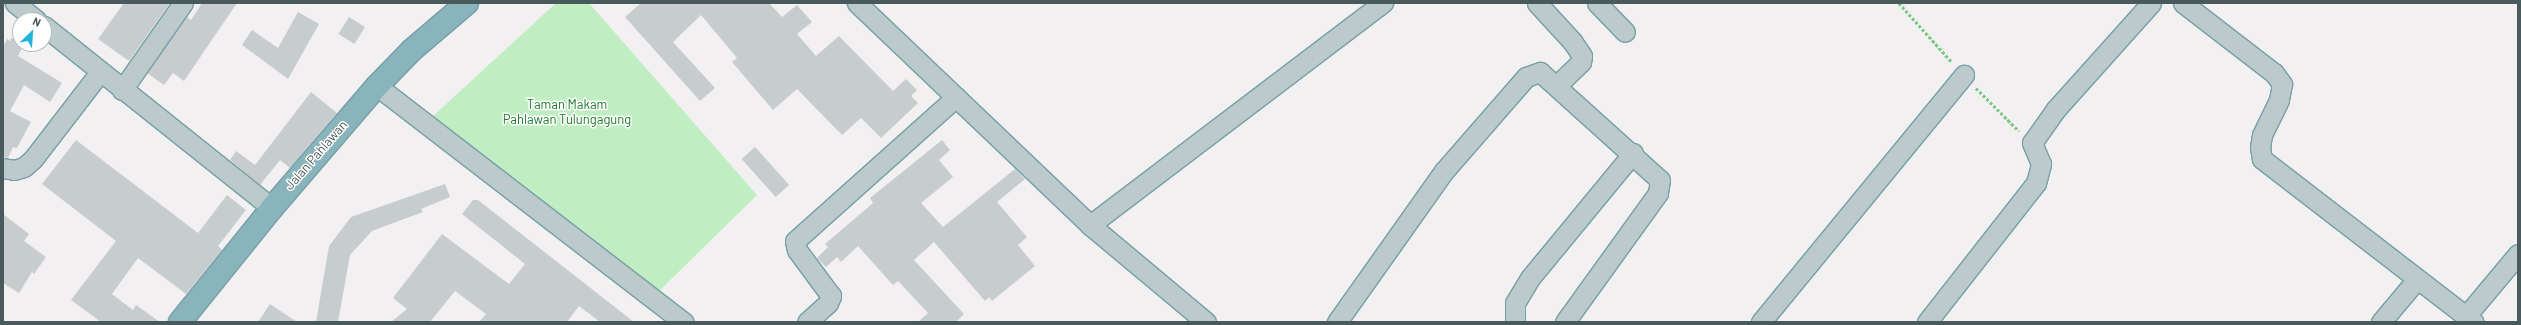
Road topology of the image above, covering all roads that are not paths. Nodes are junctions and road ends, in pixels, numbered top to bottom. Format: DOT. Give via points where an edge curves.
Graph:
graph roads {
  1 [pos="15,3"];
  2 [pos="183,3"];
  3 [pos="467,3"];
  4 [pos="857,3"];
  5 [pos="1383,3"];
  6 [pos="1537,3"];
  7 [pos="1597,3"];
  8 [pos="2151,3"];
  9 [pos="2183,3"];
  10 [pos="26,12"];
  11 [pos="1625,32"];
  12 [pos="52,33"];
  13 [pos="100,72"];
  14 [pos="1964,75"];
  15 [pos="1556,85"];
  16 [pos="377,86"];
  17 [pos="122,90"];
  18 [pos="956,97"];
  19 [pos="1632,154"];
  20 [pos="3,168"];
  21 [pos="272,208"];
  22 [pos="1090,225"];
  23 [pos="2518,254"];
  24 [pos="2417,279"];
  25 [pos="2470,319"];
  26 [pos="180,322"];
  27 [pos="684,322"];
  28 [pos="807,322"];
  29 [pos="1206,322"];
  30 [pos="1337,322"];
  31 [pos="1515,322"];
  32 [pos="1565,322"];
  33 [pos="1761,322"];
  34 [pos="1927,322"];
  35 [pos="2381,322"];
  1 -- 10 [label="street"];
  2 -- 17 [label="street"];
  3 -- 16 [label="highway, Jalan Pahlawan" via="412,50"];
  4 -- 18 [label="street"];
  5 -- 22 [label="street"];
  6 -- 15 [label="street" via="1572,40 1582,56 1581,62"];
  7 -- 11 [label="street"];
  8 -- 34 [label="street" via="2056,109 2032,143 2041,164 2036,183"];
  9 -- 24 [label="street" via="2274,73 2282,84 2279,100 2262,135 2262,159"];
  12 -- 13 [label="street"];
  13 -- 17 [label="street"];
  13 -- 20 [label="street" via="33,159 24,167 14,170"];
  14 -- 33 [label="street"];
  15 -- 19 [label="street"];
  15 -- 30 [label="street" via="1540,72 1526,77 1444,171"];
  16 -- 21 [label="highway, Jalan Pahlawan"];
  16 -- 27 [label="street"];
  17 -- 21 [label="street"];
  18 -- 22 [label="street"];
  18 -- 28 [label="street" via="795,241 797,250 831,296 828,303"];
  19 -- 31 [label="street" via="1527,283 1515,303"];
  19 -- 32 [label="street" via="1658,177 1660,189"];
  21 -- 26 [label="highway, Jalan Pahlawan"];
  22 -- 29 [label="street"];
  23 -- 25 [label="street"];
  24 -- 25 [label="street"];
  24 -- 35 [label="street"];
}
